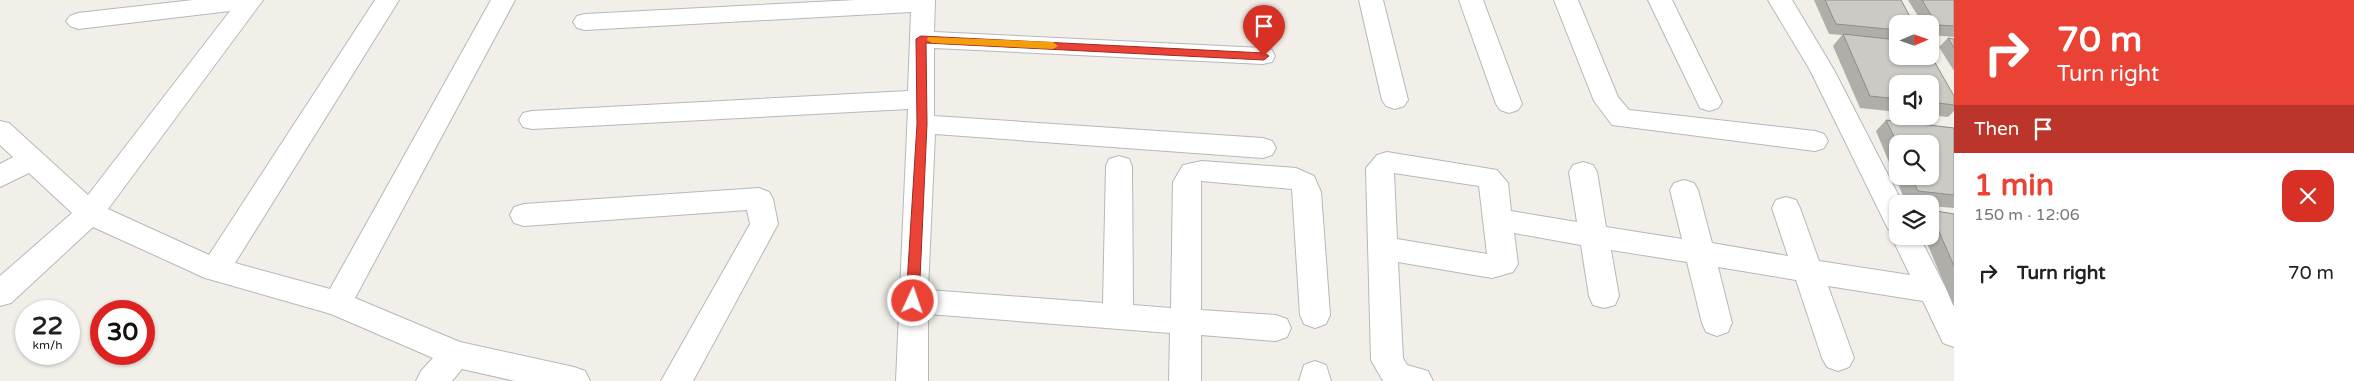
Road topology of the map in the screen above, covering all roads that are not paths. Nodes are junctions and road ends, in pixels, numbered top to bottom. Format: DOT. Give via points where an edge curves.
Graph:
graph roads {
  1 [pos="250,0"];
  2 [pos="387,0"];
  3 [pos="504,0"];
  4 [pos="1371,0"];
  5 [pos="1471,0"];
  6 [pos="1566,0"];
  7 [pos="1660,0"];
  8 [pos="1780,0"];
  9 [pos="923,2"];
  10 [pos="78,21"];
  11 [pos="585,22"];
  12 [pos="921,39"];
  13 [pos="1264,56"];
  14 [pos="1395,100"];
  15 [pos="1708,102"];
  16 [pos="1509,104"];
  17 [pos="921,111"];
  18 [pos="532,120"];
  19 [pos="0,130"];
  20 [pos="1814,141"];
  21 [pos="1263,148"];
  22 [pos="32,159"];
  23 [pos="1119,166"];
  24 [pos="1583,172"];
  25 [pos="0,176"];
  26 [pos="1684,190"];
  27 [pos="1889,203"];
  28 [pos="1786,208"];
  29 [pos="90,213"];
  30 [pos="524,215"];
  31 [pos="1498,220"];
  32 [pos="1593,235"];
  33 [pos="1910,245"];
  34 [pos="1382,248"];
  35 [pos="1699,253"];
  36 [pos="214,270"];
  37 [pos="1808,271"];
  38 [pos="1933,291"];
  39 [pos="0,294"];
  40 [pos="1604,296"];
  41 [pos="913,301"];
  42 [pos="337,303"];
  43 [pos="1315,315"];
  44 [pos="1118,316"];
  45 [pos="1184,322"];
  46 [pos="1717,323"];
  47 [pos="1276,328"];
  48 [pos="1954,334"];
  49 [pos="456,354"];
  50 [pos="1838,358"];
  51 [pos="432,381"];
  52 [pos="574,381"];
  53 [pos="677,381"];
  54 [pos="912,381"];
  55 [pos="1185,381"];
  56 [pos="1417,381"];
  1 -- 10 [label="street"];
  1 -- 29 [label="street"];
  2 -- 36 [label="street"];
  3 -- 42 [label="street"];
  4 -- 14 [label="street"];
  5 -- 16 [label="street"];
  6 -- 20 [label="street" via="1607,101 1621,118"];
  7 -- 15 [label="street"];
  8 -- 27 [label="street" via="1822,70"];
  9 -- 11 [label="street"];
  9 -- 12 [label="street"];
  12 -- 13 [label="street"];
  12 -- 17 [label="street"];
  17 -- 18 [label="street"];
  17 -- 21 [label="street"];
  17 -- 41 [label="street"];
  19 -- 22 [label="street"];
  22 -- 25 [label="street"];
  22 -- 29 [label="street"];
  23 -- 44 [label="street"];
  24 -- 32 [label="street"];
  26 -- 35 [label="street"];
  28 -- 37 [label="street"];
  29 -- 36 [label="street"];
  29 -- 39 [label="street"];
  30 -- 53 [label="street" via="759,199 764,224"];
  31 -- 32 [label="street"];
  31 -- 34 [label="street" via="1503,264 1498,266"];
  31 -- 34 [label="street" via="1494,183 1487,177 1387,162 1380,168"];
  32 -- 35 [label="street"];
  32 -- 40 [label="street"];
  33 -- 38 [label="street"];
  34 -- 56 [label="street" via="1387,360 1397,377"];
  35 -- 37 [label="street"];
  35 -- 46 [label="street"];
  36 -- 42 [label="street"];
  37 -- 38 [label="street"];
  37 -- 50 [label="street"];
  38 -- 48 [label="street"];
  41 -- 44 [label="street"];
  41 -- 54 [label="street"];
  42 -- 49 [label="street"];
  43 -- 45 [label="street" via="1304,183 1296,178 1202,171 1193,172 1186,182"];
  44 -- 45 [label="street"];
  45 -- 47 [label="street"];
  45 -- 55 [label="street"];
  49 -- 51 [label="street"];
  49 -- 52 [label="street"];
}
